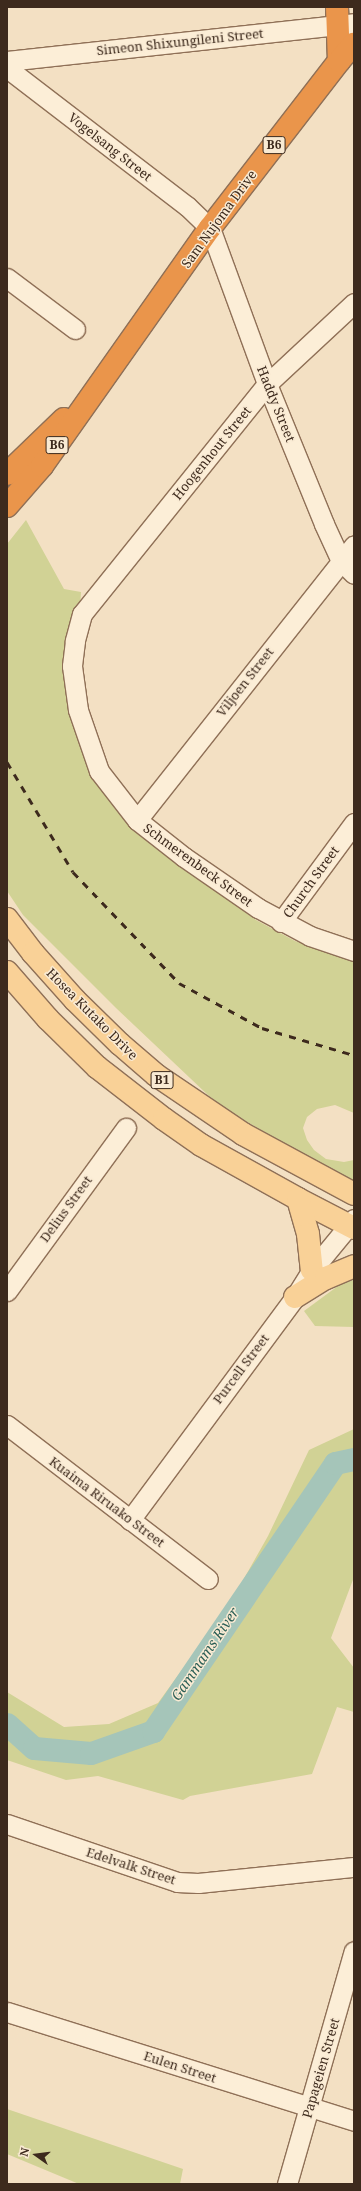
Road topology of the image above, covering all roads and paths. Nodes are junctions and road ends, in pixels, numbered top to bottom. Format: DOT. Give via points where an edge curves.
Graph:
graph roads {
  1 [pos="343,18"];
  2 [pos="354,44"];
  3 [pos="7,61"];
  4 [pos="339,61"];
  5 [pos="7,68"];
  6 [pos="210,228"];
  7 [pos="7,278"];
  8 [pos="354,303"];
  9 [pos="75,328"];
  10 [pos="104,380"];
  11 [pos="267,384"];
  12 [pos="7,474"];
  13 [pos="7,506"];
  14 [pos="354,546"];
  15 [pos="348,567"];
  16 [pos="82,614"];
  17 [pos="137,820"];
  18 [pos="354,823"];
  19 [pos="7,919"];
  20 [pos="281,922"];
  21 [pos="354,951"];
  22 [pos="7,972"];
  23 [pos="126,1128"];
  24 [pos="354,1194"];
  25 [pos="298,1199"];
  26 [pos="352,1224"];
  27 [pos="354,1266"];
  28 [pos="312,1270"];
  29 [pos="7,1291"];
  30 [pos="295,1297"];
  31 [pos="7,1425"];
  32 [pos="130,1520"];
  33 [pos="208,1579"];
  34 [pos="7,1824"];
  35 [pos="354,1867"];
  36 [pos="354,1951"];
  37 [pos="7,2012"];
  38 [pos="310,2108"];
  39 [pos="354,2122"];
  40 [pos="287,2184"];
  1 -- 3 [label="street, Simeon Shixungileni Street"];
  1 -- 4 [label="highway"];
  2 -- 4 [label="highway, Sam Nujoma Drive / B6"];
  4 -- 6 [label="highway, Sam Nujoma Drive / B6"];
  5 -- 6 [label="street, Vogelsang Street" via="187,206"];
  6 -- 10 [label="highway, Sam Nujoma Drive / B6"];
  6 -- 11 [label="street, Haddy Street"];
  7 -- 9 [label="street"];
  8 -- 11 [label="street, Hoogenhout Street"];
  10 -- 12 [label="highway, Sam Nujoma Drive / B6"];
  10 -- 13 [label="highway, Sam Nujoma Drive / B6" via="42,466"];
  11 -- 15 [label="street, Haddy Street"];
  11 -- 16 [label="street, Hoogenhout Street"];
  14 -- 15 [label="street, Viljoen Street"];
  15 -- 17 [label="street, Viljoen Street"];
  16 -- 17 [label="street, Schmerenbeck Street" via="72,666 78,710 99,771"];
  17 -- 20 [label="street, Schmerenbeck Street" via="184,857"];
  18 -- 20 [label="street, Church Street"];
  19 -- 24 [label="main road, Hosea Kutako Drive / B1" via="32,953 75,1000 156,1075 243,1134"];
  20 -- 21 [label="street, Schmerenbeck Street" via="320,940"];
  22 -- 25 [label="main road, B1" via="48,1019 97,1067 201,1145"];
  23 -- 29 [label="street, Delius Street"];
  25 -- 26 [label="main road, B1"];
  25 -- 28 [label="main road" via="308,1234"];
  26 -- 28 [label="street, Purcell Street"];
  27 -- 30 [label="main road" via="326,1278"];
  28 -- 30 [label="street, Purcell Street"];
  30 -- 32 [label="street, Purcell Street"];
  31 -- 32 [label="street, Kuaima Riruako Street"];
  32 -- 33 [label="street, Kuaima Riruako Street"];
  34 -- 35 [label="street, Edelvalk Street" via="177,1882"];
  36 -- 38 [label="street, Papageien Street"];
  37 -- 38 [label="street, Eulen Street"];
  38 -- 39 [label="street, Eulen Street"];
  38 -- 40 [label="street, Papageien Street"];
}
